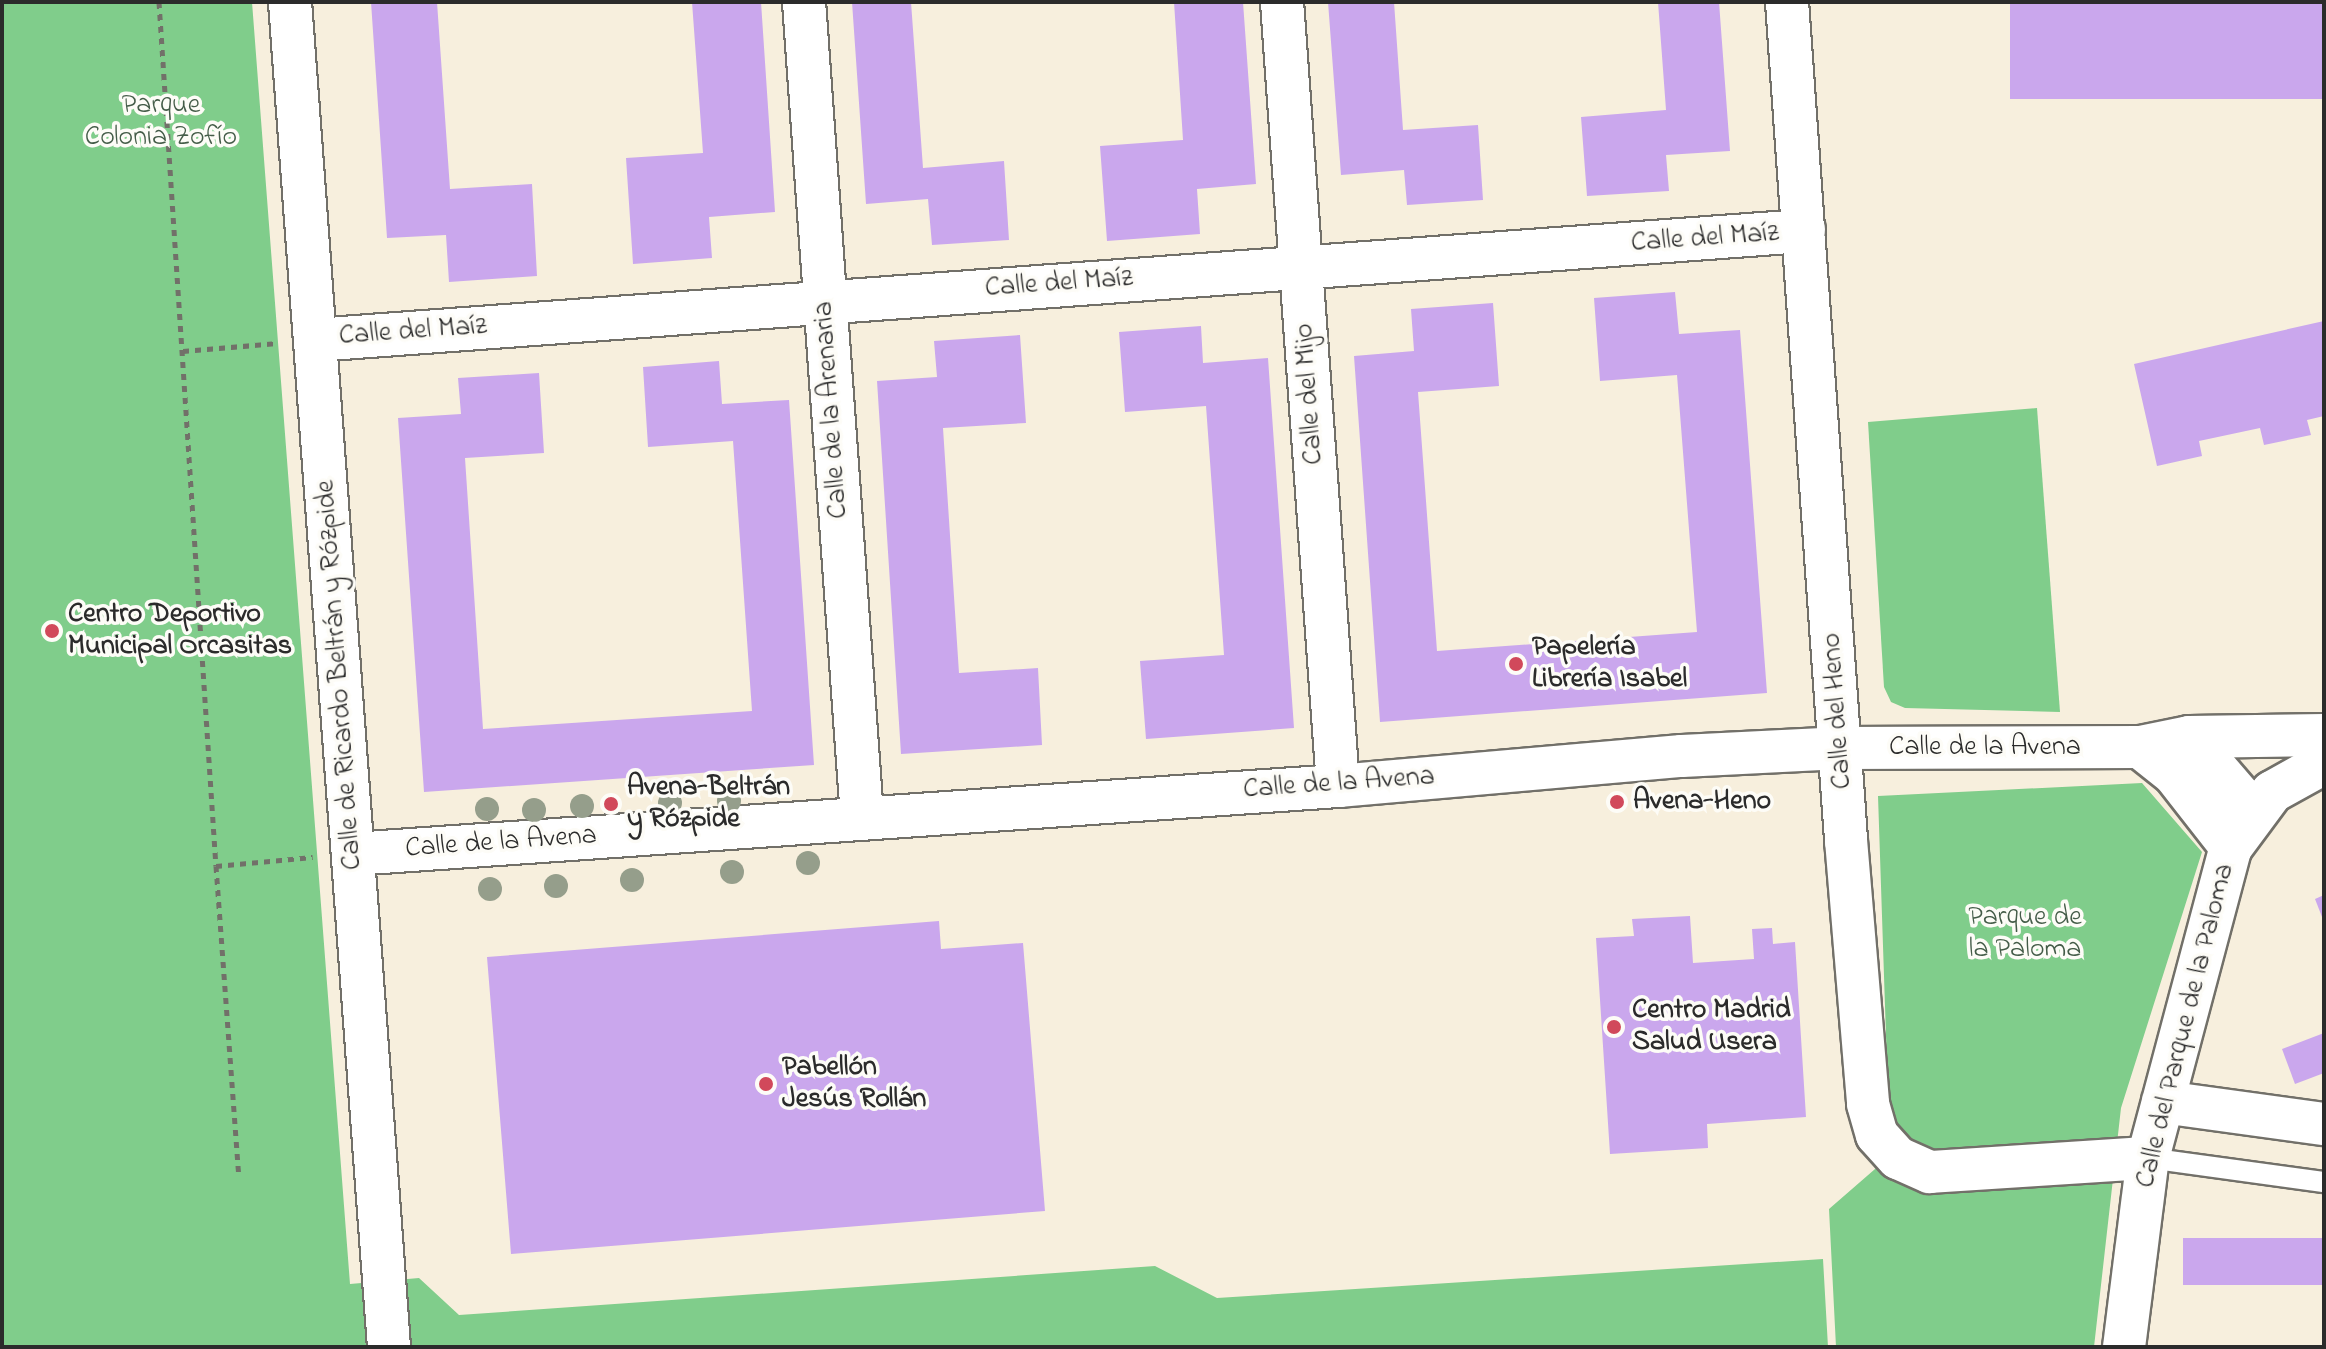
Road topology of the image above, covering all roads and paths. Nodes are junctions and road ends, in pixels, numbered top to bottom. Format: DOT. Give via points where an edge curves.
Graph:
graph roads {
  1 [pos="159,2"];
  2 [pos="290,2"];
  3 [pos="804,2"];
  4 [pos="1282,2"];
  5 [pos="1787,2"];
  6 [pos="1804,231"];
  7 [pos="1301,268"];
  8 [pos="824,301"];
  9 [pos="315,340"];
  10 [pos="183,351"];
  11 [pos="2324,735"];
  12 [pos="2189,737"];
  13 [pos="2140,747"];
  14 [pos="1840,748"];
  15 [pos="2324,763"];
  16 [pos="1338,786"];
  17 [pos="862,817"];
  18 [pos="2231,847"];
  19 [pos="339,855"];
  20 [pos="216,866"];
  21 [pos="2163,1102"];
  22 [pos="2324,1124"];
  23 [pos="2148,1158"];
  24 [pos="239,1176"];
  25 [pos="2324,1182"];
  26 [pos="389,1347"];
  27 [pos="2124,1347"];
  1 -- 10 [label="path"];
  2 -- 9 [label="street, Calle de Ricardo Beltrán y Rózpide"];
  3 -- 8 [label="street, Calle de la Arenaria"];
  4 -- 7 [label="street, Calle del Mijo"];
  5 -- 6 [label="street, Calle del Heno"];
  6 -- 7 [label="street, Calle del Maíz"];
  6 -- 14 [label="street, Calle del Heno"];
  7 -- 8 [label="street, Calle del Maíz"];
  7 -- 16 [label="street, Calle del Mijo"];
  8 -- 9 [label="street, Calle del Maíz"];
  8 -- 17 [label="street, Calle de la Arenaria"];
  9 -- 10 [label="path"];
  9 -- 19 [label="street, Calle de Ricardo Beltrán y Rózpide"];
  10 -- 20 [label="path"];
  11 -- 12 [label="street, Calle de la Avena"];
  12 -- 13 [label="street, Calle de la Avena"];
  12 -- 18 [label="street, Calle del Parque de la Paloma" via="2238,794"];
  13 -- 14 [label="street, Calle de la Avena"];
  13 -- 18 [label="street, Calle del Parque de la Paloma" via="2174,774"];
  14 -- 16 [label="street, Calle de la Avena"];
  14 -- 23 [label="street, Calle del Heno" via="1868,1104 1877,1135 1898,1158 1930,1172"];
  15 -- 18 [label="street, Calle del Parque de la Paloma" via="2272,792"];
  16 -- 17 [label="street, Calle de la Avena"];
  17 -- 19 [label="street, Calle de la Avena"];
  18 -- 21 [label="street, Calle del Parque de la Paloma"];
  19 -- 20 [label="path"];
  19 -- 26 [label="street, Calle de Ricardo Beltrán y Rózpide"];
  20 -- 24 [label="path"];
  21 -- 22 [label="street"];
  21 -- 23 [label="street, Calle del Parque de la Paloma"];
  23 -- 25 [label="lane"];
  23 -- 27 [label="street, Calle del Parque de la Paloma"];
}
